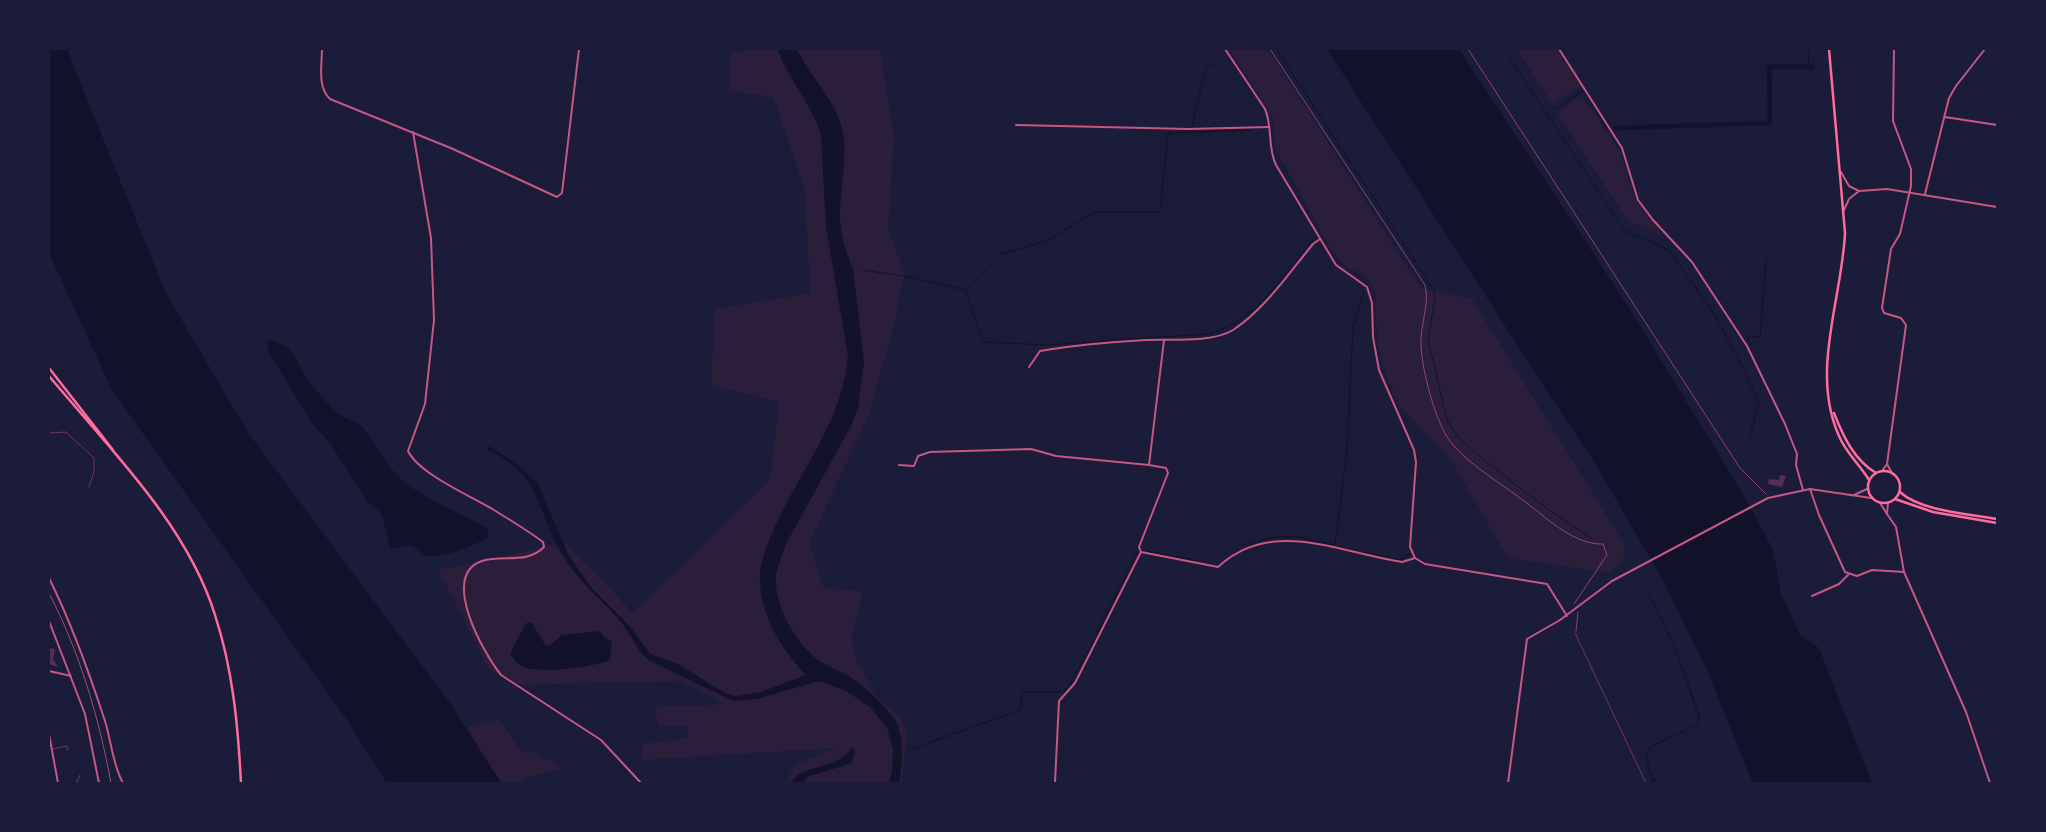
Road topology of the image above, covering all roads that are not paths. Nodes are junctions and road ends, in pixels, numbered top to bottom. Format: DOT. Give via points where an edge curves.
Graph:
graph roads {
  1 [pos="322,49"];
  2 [pos="579,49"];
  3 [pos="1225,49"];
  4 [pos="1559,49"];
  5 [pos="1829,49"];
  6 [pos="1894,49"];
  7 [pos="1984,49"];
  8 [pos="1945,117"];
  9 [pos="1016,125"];
  10 [pos="1997,125"];
  11 [pos="1269,127"];
  12 [pos="413,132"];
  13 [pos="1840,170"];
  14 [pos="1859,191"];
  15 [pos="1909,192"];
  16 [pos="1925,195"];
  17 [pos="1997,207"];
  18 [pos="1843,212"];
  19 [pos="1320,239"];
  20 [pos="1164,340"];
  21 [pos="1029,367"];
  22 [pos="49,368"];
  23 [pos="49,376"];
  24 [pos="1830,402"];
  25 [pos="49,433"];
  26 [pos="1887,464"];
  27 [pos="899,465"];
  28 [pos="1149,465"];
  29 [pos="126,468"];
  30 [pos="1882,471"];
  31 [pos="1876,473"];
  32 [pos="1892,473"];
  33 [pos="1869,480"];
  34 [pos="89,487"];
  35 [pos="1810,489"];
  36 [pos="1867,489"];
  37 [pos="1803,490"];
  38 [pos="1900,492"];
  39 [pos="1852,495"];
  40 [pos="1871,498"];
  41 [pos="1895,499"];
  42 [pos="1880,503"];
  43 [pos="1888,503"];
  44 [pos="1887,514"];
  45 [pos="1997,519"];
  46 [pos="1997,523"];
  47 [pos="1140,551"];
  48 [pos="1415,558"];
  49 [pos="1904,572"];
  50 [pos="1848,574"];
  51 [pos="49,578"];
  52 [pos="1812,596"];
  53 [pos="1567,616"];
  54 [pos="49,621"];
  55 [pos="1575,633"];
  56 [pos="49,671"];
  57 [pos="71,676"];
  58 [pos="49,734"];
  59 [pos="52,749"];
  60 [pos="68,750"];
  61 [pos="80,775"];
  62 [pos="58,783"];
  63 [pos="72,783"];
  64 [pos="100,783"];
  65 [pos="123,783"];
  66 [pos="241,783"];
  67 [pos="641,783"];
  68 [pos="1056,783"];
  69 [pos="1508,783"];
  70 [pos="1646,783"];
  71 [pos="1990,783"];
  1 -- 12 [label="street" via="324,94"];
  2 -- 12 [label="street" via="560,196 542,191"];
  3 -- 11 [label="street" via="1265,109"];
  4 -- 37 [label="street" via="1622,148 1638,200 1692,262 1747,346 1785,424 1796,454"];
  5 -- 13 [label="main road"];
  6 -- 15 [label="street" via="1893,121 1910,169"];
  7 -- 8 [label="street" via="1949,98"];
  8 -- 10 [label="street"];
  8 -- 16 [label="street"];
  9 -- 11 [label="street" via="1188,129"];
  11 -- 19 [label="street" via="1272,156"];
  12 -- 67 [label="street" via="431,238 434,331 425,404 408,451 411,459 427,471 543,542 544,547 537,554 476,563 466,577 464,602 489,660 501,675 601,740"];
  13 -- 14 [label="street" via="1848,186"];
  13 -- 18 [label="main road"];
  14 -- 15 [label="street" via="1887,189"];
  14 -- 18 [label="street" via="1849,199"];
  15 -- 16 [label="street"];
  15 -- 26 [label="street" via="1900,234 1891,249 1882,308 1884,313 1901,318 1906,325"];
  16 -- 17 [label="street"];
  18 -- 24 [label="main road" via="1844,261 1827,364"];
  19 -- 20 [label="street" via="1268,299 1230,332 1204,338"];
  19 -- 48 [label="street" via="1336,265 1362,282 1370,293 1379,370 1414,450 1416,462 1409,538"];
  20 -- 21 [label="street" via="1040,351"];
  20 -- 28 [label="street"];
  22 -- 29 [label="main road"];
  23 -- 29 [label="main road"];
  24 -- 31 [label="main road" via="1848,444"];
  24 -- 33 [label="main road" via="1838,435"];
  25 -- 34 [label="lane" via="66,432 94,458"];
  26 -- 30 [label="street"];
  26 -- 32 [label="street"];
  27 -- 28 [label="street" via="914,466 918,456 930,452 1031,449 1056,456"];
  28 -- 47 [label="street" via="1163,466 1168,473"];
  29 -- 66 [label="main road" via="169,523 189,555 215,613 234,690"];
  30 -- 31 [label="main road"];
  30 -- 32 [label="main road"];
  31 -- 33 [label="main road"];
  32 -- 38 [label="main road" via="1900,483"];
  33 -- 36 [label="main road"];
  35 -- 37 [label="street"];
  35 -- 39 [label="street"];
  35 -- 50 [label="street" via="1819,516"];
  36 -- 39 [label="street"];
  36 -- 40 [label="main road"];
  37 -- 53 [label="street" via="1768,498 1612,581"];
  38 -- 41 [label="main road"];
  38 -- 45 [label="main road" via="1906,498 1924,504"];
  39 -- 40 [label="street"];
  40 -- 42 [label="main road"];
  41 -- 43 [label="main road"];
  41 -- 46 [label="main road" via="1933,512"];
  42 -- 43 [label="main road"];
  42 -- 44 [label="street"];
  43 -- 44 [label="street"];
  44 -- 49 [label="street" via="1896,527"];
  47 -- 48 [label="street" via="1218,567 1248,547 1283,539 1402,562"];
  47 -- 68 [label="street" via="1075,683 1059,701"];
  48 -- 53 [label="street" via="1425,564 1547,584"];
  49 -- 50 [label="street" via="1872,570 1857,576"];
  49 -- 71 [label="street" via="1966,712"];
  50 -- 52 [label="street" via="1839,584"];
  51 -- 65 [label="street" via="82,652"];
  53 -- 69 [label="street" via="1527,639"];
  54 -- 57 [label="street"];
  55 -- 70 [label="lane"];
  56 -- 57 [label="street"];
  57 -- 64 [label="street" via="85,714"];
  58 -- 59 [label="street"];
  59 -- 60 [label="lane" via="66,746"];
  59 -- 62 [label="street"];
  61 -- 63 [label="lane" via="77,782"];
}
